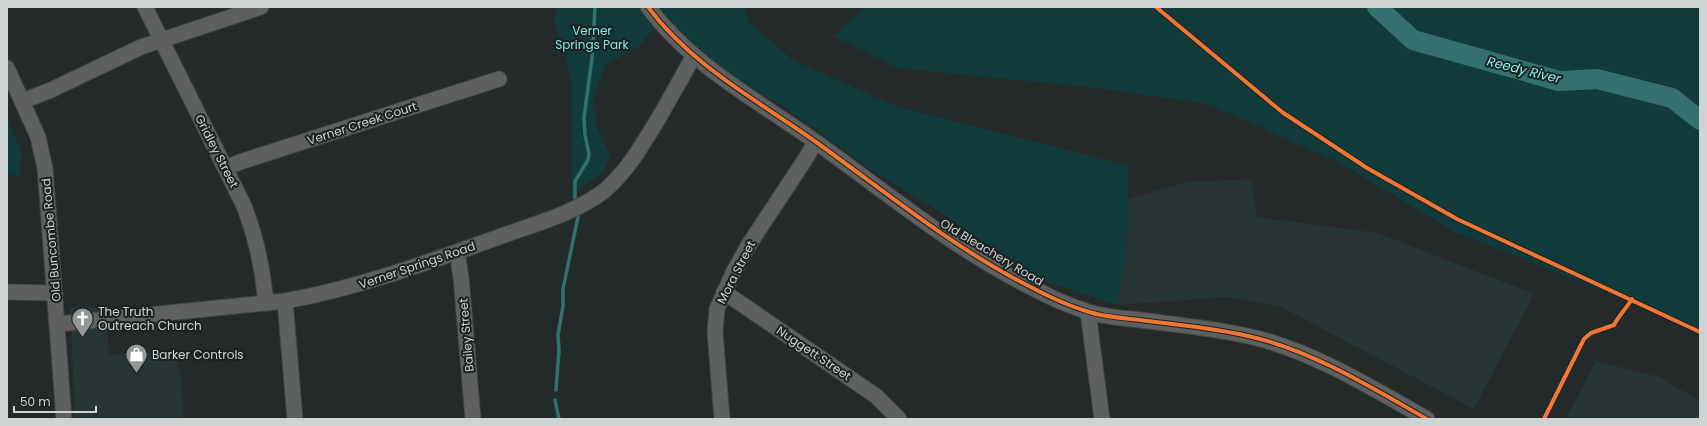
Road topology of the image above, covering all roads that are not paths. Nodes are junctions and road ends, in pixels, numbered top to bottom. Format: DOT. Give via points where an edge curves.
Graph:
graph roads {
  1 [pos="145,7"];
  2 [pos="261,7"];
  3 [pos="648,7"];
  4 [pos="161,40"];
  5 [pos="694,55"];
  6 [pos="7,68"];
  7 [pos="499,79"];
  8 [pos="22,101"];
  9 [pos="816,142"];
  10 [pos="225,168"];
  11 [pos="457,252"];
  12 [pos="7,292"];
  13 [pos="724,292"];
  14 [pos="55,293"];
  15 [pos="285,301"];
  16 [pos="266,303"];
  17 [pos="1088,312"];
  18 [pos="58,324"];
  19 [pos="64,419"];
  20 [pos="295,419"];
  21 [pos="473,419"];
  22 [pos="722,419"];
  23 [pos="899,419"];
  24 [pos="1102,419"];
  25 [pos="1427,419"];
  1 -- 4 [label="street, Gridley Street"];
  2 -- 4 [label="street"];
  3 -- 5 [label="street, Old Bleachery Road" via="673,37"];
  4 -- 8 [label="street"];
  4 -- 10 [label="street, Gridley Street"];
  5 -- 9 [label="street, Old Bleachery Road" via="716,74"];
  5 -- 11 [label="street, Verner Springs Road" via="641,147 604,190 577,207"];
  6 -- 8 [label="street, Old Buncombe Road"];
  7 -- 10 [label="street, Verner Creek Court"];
  8 -- 14 [label="street, Old Buncombe Road" via="38,137 45,168"];
  9 -- 13 [label="street, Mora Street" via="748,246"];
  9 -- 17 [label="street, Old Bleachery Road" via="979,258 1047,296"];
  10 -- 16 [label="street, Gridley Street" via="244,206 255,237"];
  11 -- 15 [label="street, Verner Springs Road" via="351,287"];
  11 -- 21 [label="street, Bailey Street"];
  12 -- 14 [label="street"];
  13 -- 22 [label="street, Mora Street" via="715,322"];
  13 -- 23 [label="street, Nuggett Street" via="876,396"];
  14 -- 18 [label="street, Old Buncombe Road"];
  15 -- 16 [label="street, Verner Springs Road"];
  15 -- 20 [label="street"];
  16 -- 18 [label="street, Verner Springs Road"];
  17 -- 24 [label="street"];
  17 -- 25 [label="street, Old Bleachery Road" via="1226,332 1289,348 1322,362"];
  18 -- 19 [label="street, Old Buncombe Road"];
}
